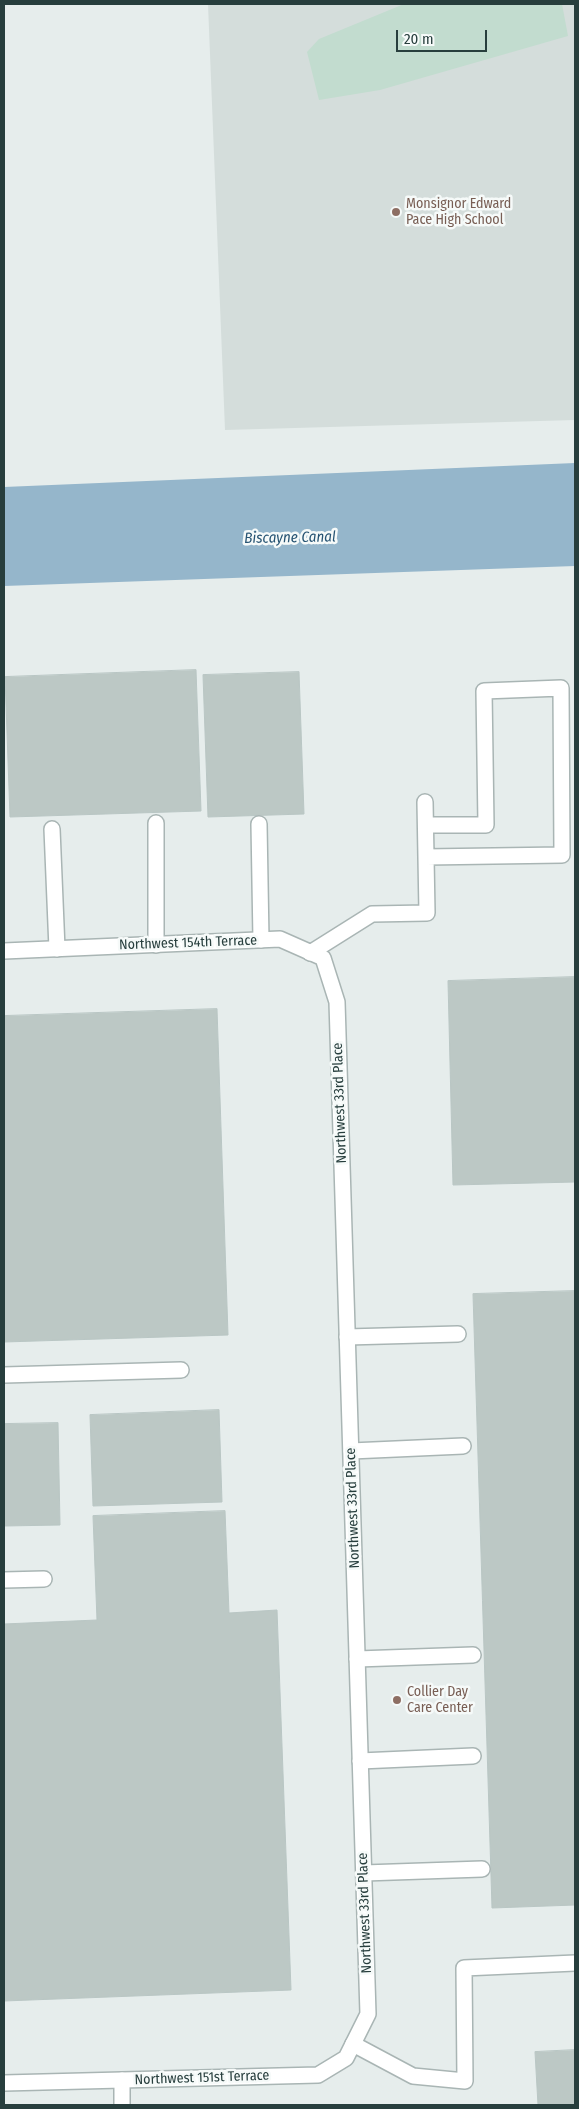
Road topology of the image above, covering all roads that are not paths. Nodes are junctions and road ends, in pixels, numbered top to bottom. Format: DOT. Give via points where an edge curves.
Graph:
graph roads {
  1 [pos="425,802"];
  2 [pos="156,823"];
  3 [pos="259,824"];
  4 [pos="426,825"];
  5 [pos="52,829"];
  6 [pos="426,856"];
  7 [pos="261,940"];
  8 [pos="156,945"];
  9 [pos="57,949"];
  10 [pos="4,951"];
  11 [pos="310,953"];
  12 [pos="337,1002"];
  13 [pos="458,1334"];
  14 [pos="347,1337"];
  15 [pos="181,1370"];
  16 [pos="4,1375"];
  17 [pos="463,1446"];
  18 [pos="351,1451"];
  19 [pos="44,1579"];
  20 [pos="4,1580"];
  21 [pos="472,1655"];
  22 [pos="357,1659"];
  23 [pos="474,1756"];
  24 [pos="360,1761"];
  25 [pos="482,1869"];
  26 [pos="364,1873"];
  27 [pos="575,1963"];
  28 [pos="368,2014"];
  29 [pos="353,2044"];
  30 [pos="122,2080"];
  31 [pos="4,2083"];
  32 [pos="122,2105"];
  1 -- 4 [label="street"];
  2 -- 8 [label="street"];
  3 -- 7 [label="street"];
  4 -- 6 [label="street"];
  4 -- 6 [label="street" via="486,825 484,691 561,688 562,854"];
  5 -- 9 [label="street"];
  6 -- 11 [label="street" via="427,913 372,914"];
  7 -- 8 [label="street, Northwest 154th Terrace"];
  7 -- 11 [label="street, Northwest 154th Terrace" via="280,939"];
  8 -- 9 [label="street, Northwest 154th Terrace"];
  9 -- 10 [label="street, Northwest 154th Terrace"];
  11 -- 12 [label="street, Northwest 154th Terrace" via="323,958"];
  12 -- 14 [label="street, Northwest 33rd Place"];
  13 -- 14 [label="street"];
  14 -- 18 [label="street, Northwest 33rd Place"];
  15 -- 16 [label="street"];
  17 -- 18 [label="street"];
  18 -- 22 [label="street, Northwest 33rd Place"];
  19 -- 20 [label="street"];
  21 -- 22 [label="street"];
  22 -- 24 [label="street, Northwest 33rd Place"];
  23 -- 24 [label="street"];
  24 -- 26 [label="street, Northwest 33rd Place"];
  25 -- 26 [label="street"];
  26 -- 28 [label="street, Northwest 33rd Place"];
  27 -- 29 [label="street" via="464,1968 465,2081 413,2076"];
  28 -- 29 [label="street, Northwest 151st Terrace"];
  29 -- 30 [label="street, Northwest 151st Terrace" via="346,2058 318,2075"];
  30 -- 31 [label="street, Northwest 151st Terrace"];
  30 -- 32 [label="street"];
}
